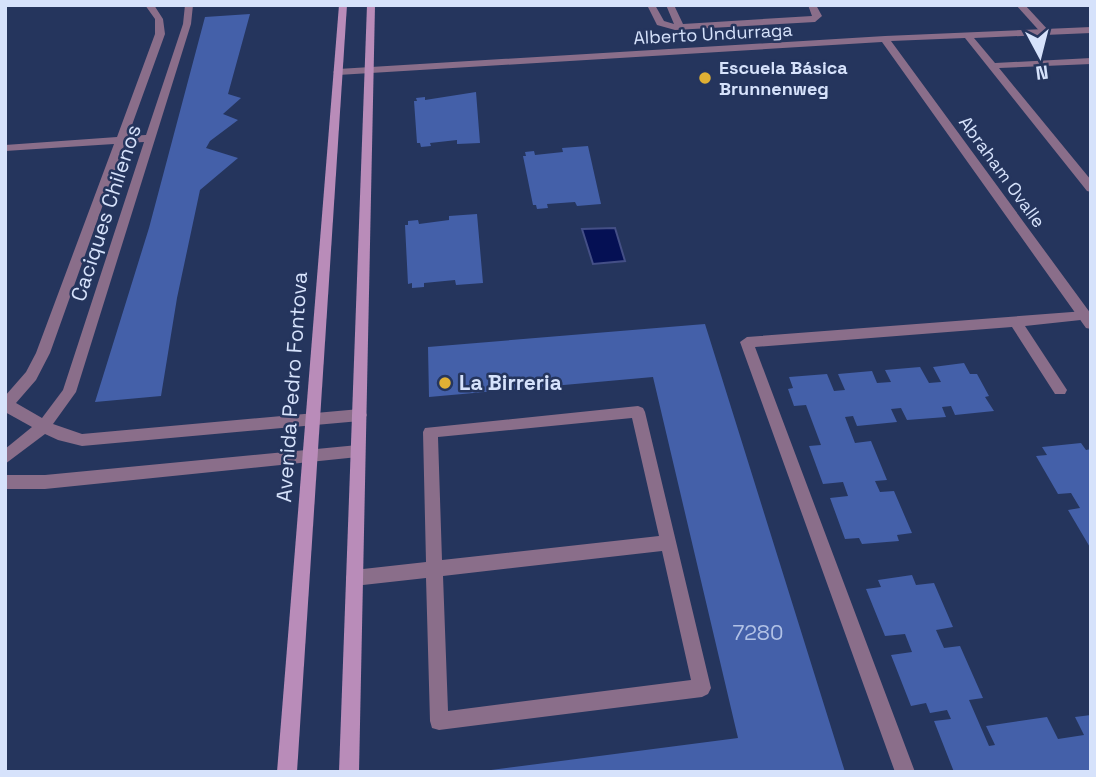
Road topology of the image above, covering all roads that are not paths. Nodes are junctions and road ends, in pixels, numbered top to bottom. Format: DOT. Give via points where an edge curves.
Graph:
graph roads {
  1 [pos="190,5"];
  2 [pos="343,5"];
  3 [pos="371,5"];
  4 [pos="651,5"];
  5 [pos="670,5"];
  6 [pos="812,5"];
  7 [pos="1020,5"];
  8 [pos="153,6"];
  9 [pos="680,27"];
  10 [pos="1091,30"];
  11 [pos="1046,33"];
  12 [pos="968,36"];
  13 [pos="886,39"];
  14 [pos="1091,61"];
  15 [pos="992,66"];
  16 [pos="369,70"];
  17 [pos="338,72"];
  18 [pos="150,138"];
  19 [pos="122,140"];
  20 [pos="5,148"];
  21 [pos="1091,188"];
  22 [pos="1088,320"];
  23 [pos="1015,321"];
  24 [pos="1060,390"];
  25 [pos="6,405"];
  26 [pos="360,415"];
  27 [pos="312,419"];
  28 [pos="44,426"];
  29 [pos="358,451"];
  30 [pos="309,456"];
  31 [pos="5,458"];
  32 [pos="5,482"];
  33 [pos="668,543"];
  34 [pos="434,570"];
  35 [pos="354,579"];
  36 [pos="286,772"];
  37 [pos="349,772"];
  38 [pos="905,772"];
  1 -- 18 [label="street, Caciques Chilenos"];
  2 -- 17 [label="street, Avenida Pedro Fontova"];
  3 -- 16 [label="street"];
  4 -- 9 [label="street" via="660,23"];
  5 -- 9 [label="street"];
  6 -- 9 [label="street" via="817,18"];
  7 -- 11 [label="street"];
  8 -- 19 [label="street, Caciques Chilenos" via="160,34"];
  10 -- 11 [label="street, Alberto Undurraga"];
  11 -- 12 [label="street, Alberto Undurraga"];
  12 -- 13 [label="street, Alberto Undurraga"];
  12 -- 15 [label="street"];
  13 -- 16 [label="street, Alberto Undurraga"];
  13 -- 22 [label="street, Abraham Ovalle"];
  14 -- 15 [label="street"];
  15 -- 21 [label="street"];
  16 -- 17 [label="street, Alberto Undurraga"];
  16 -- 26 [label="street"];
  17 -- 27 [label="street, Avenida Pedro Fontova"];
  18 -- 19 [label="street"];
  18 -- 28 [label="street, Caciques Chilenos" via="75,377 60,408"];
  19 -- 20 [label="street"];
  19 -- 25 [label="street, Caciques Chilenos" via="43,354"];
  22 -- 23 [label="street"];
  23 -- 24 [label="street"];
  23 -- 38 [label="street" via="747,342"];
  25 -- 28 [label="street"];
  26 -- 27 [label="street"];
  26 -- 29 [label="street"];
  27 -- 28 [label="street" via="92,441 72,439"];
  27 -- 30 [label="street, Avenida Pedro Fontova"];
  28 -- 31 [label="street, Caciques Chilenos"];
  29 -- 30 [label="street"];
  29 -- 35 [label="street"];
  30 -- 32 [label="street"];
  30 -- 36 [label="street, Avenida Pedro Fontova"];
  33 -- 34 [label="street"];
  33 -- 34 [label="street" via="638,412 430,432"];
  33 -- 34 [label="street" via="702,688 439,721"];
  34 -- 35 [label="street"];
  35 -- 37 [label="street"];
}
